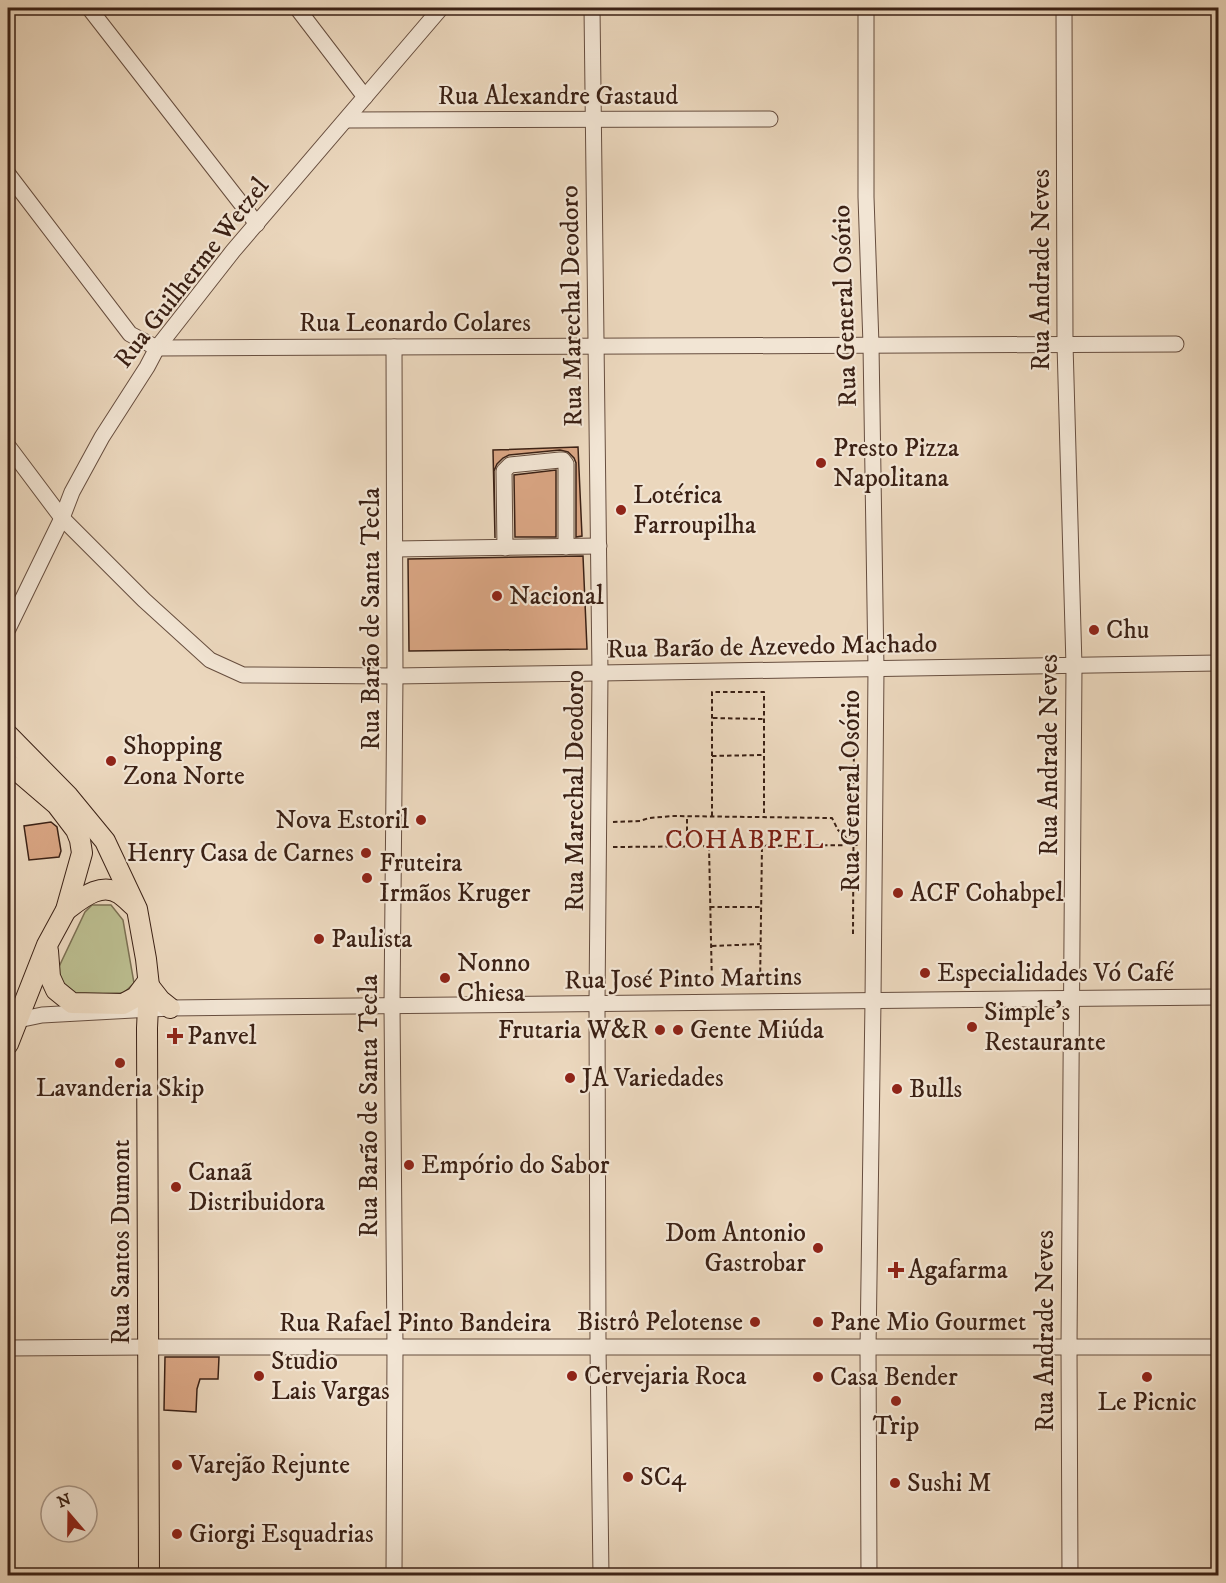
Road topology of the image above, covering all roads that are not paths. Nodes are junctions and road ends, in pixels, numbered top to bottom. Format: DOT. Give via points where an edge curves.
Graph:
graph roads {
  1 [pos="89,8"];
  2 [pos="297,8"];
  3 [pos="441,8"];
  4 [pos="592,8"];
  5 [pos="866,8"];
  6 [pos="1064,8"];
  7 [pos="365,97"];
  8 [pos="770,119"];
  9 [pos="346,120"];
  10 [pos="593,120"];
  11 [pos="8,174"];
  12 [pos="257,224"];
  13 [pos="1065,344"];
  14 [pos="1176,344"];
  15 [pos="872,345"];
  16 [pos="597,346"];
  17 [pos="394,347"];
  18 [pos="158,348"];
  19 [pos="8,446"];
  20 [pos="62,519"];
  21 [pos="599,546"];
  22 [pos="566,547"];
  23 [pos="505,548"];
  24 [pos="395,549"];
  25 [pos="8,629"];
  26 [pos="1218,663"];
  27 [pos="1074,666"];
  28 [pos="876,669"];
  29 [pos="600,674"];
  30 [pos="395,676"];
  31 [pos="8,735"];
  32 [pos="8,763"];
  33 [pos="137,909"];
  34 [pos="66,910"];
  35 [pos="47,945"];
  36 [pos="148,983"];
  37 [pos="1218,997"];
  38 [pos="1071,999"];
  39 [pos="873,1001"];
  40 [pos="597,1004"];
  41 [pos="392,1006"];
  42 [pos="148,1008"];
  43 [pos="170,1008"];
  44 [pos="18,1020"];
  45 [pos="8,1044"];
  46 [pos="148,1347"];
  47 [pos="395,1347"];
  48 [pos="598,1347"];
  49 [pos="1069,1347"];
  50 [pos="1218,1347"];
  51 [pos="8,1348"];
  52 [pos="868,1348"];
  53 [pos="149,1575"];
  54 [pos="394,1575"];
  55 [pos="601,1575"];
  56 [pos="868,1575"];
  57 [pos="1070,1575"];
  1 -- 12 [label="street"];
  2 -- 7 [label="street"];
  3 -- 7 [label="street, Rua Guilherme Wetzel"];
  4 -- 10 [label="street, Rua Marechal Deodoro"];
  5 -- 15 [label="street, Rua General Osório" via="866,197"];
  6 -- 13 [label="street, Rua Andrade Neves"];
  7 -- 9 [label="street, Rua Guilherme Wetzel"];
  8 -- 10 [label="street, Rua Alexandre Gastaud"];
  9 -- 10 [label="street, Rua Alexandre Gastaud"];
  9 -- 12 [label="street, Rua Guilherme Wetzel"];
  10 -- 16 [label="street, Rua Marechal Deodoro"];
  11 -- 18 [label="street" via="130,334"];
  12 -- 18 [label="street, Rua Guilherme Wetzel"];
  13 -- 14 [label="street, Rua Leonardo Colares"];
  13 -- 15 [label="street, Rua Leonardo Colares"];
  13 -- 27 [label="street, Rua Andrade Neves"];
  15 -- 16 [label="street, Rua Leonardo Colares"];
  15 -- 28 [label="street, Rua General Osório"];
  16 -- 17 [label="street, Rua Leonardo Colares"];
  16 -- 21 [label="street, Rua Marechal Deodoro"];
  17 -- 18 [label="street, Rua Leonardo Colares"];
  17 -- 24 [label="street, Rua Barão de Santa Tecla"];
  18 -- 20 [label="street, Rua Guilherme Wetzel" via="102,437"];
  19 -- 20 [label="street, Rua Barão de Azevedo Machado"];
  20 -- 25 [label="street, Rua Guilherme Wetzel"];
  20 -- 30 [label="street, Rua Barão de Azevedo Machado" via="210,660 243,675"];
  21 -- 22 [label="street"];
  21 -- 29 [label="street, Rua Marechal Deodoro"];
  22 -- 23 [label="street"];
  22 -- 23 [label="street" via="566,464 560,460 507,466"];
  23 -- 24 [label="street"];
  24 -- 30 [label="street, Rua Barão de Santa Tecla"];
  26 -- 27 [label="street, Rua Barão de Azevedo Machado"];
  27 -- 28 [label="street, Rua Barão de Azevedo Machado"];
  27 -- 38 [label="street, Rua Andrade Neves"];
  28 -- 29 [label="street, Rua Barão de Azevedo Machado"];
  28 -- 39 [label="street, Rua General Osório"];
  29 -- 30 [label="street, Rua Barão de Azevedo Machado"];
  29 -- 40 [label="street, Rua Marechal Deodoro"];
  30 -- 41 [label="street, Rua Barão de Santa Tecla"];
  31 -- 33 [label="main road, Rua Santos Dumont" via="68,796 105,841"];
  32 -- 34 [label="main road" via="57,805 80,840 82,853"];
  33 -- 34 [label="main road" via="119,893 104,888"];
  33 -- 36 [label="main road, Rua Santos Dumont"];
  34 -- 35 [label="main road"];
  35 -- 36 [label="main road" via="53,984 72,1003 123,1004 136,997"];
  35 -- 44 [label="main road"];
  36 -- 42 [label="main road, Rua Santos Dumont"];
  36 -- 43 [label="main road"];
  37 -- 38 [label="street, Rua José Pinto Martins"];
  38 -- 39 [label="street, Rua José Pinto Martins"];
  38 -- 49 [label="street, Rua Andrade Neves"];
  39 -- 40 [label="street, Rua José Pinto Martins"];
  39 -- 52 [label="street, Rua General Osório"];
  40 -- 41 [label="street, Rua José Pinto Martins"];
  40 -- 48 [label="street, Rua Marechal Deodoro"];
  41 -- 43 [label="street, Rua José Pinto Martins"];
  41 -- 47 [label="street, Rua Barão de Santa Tecla"];
  42 -- 43 [label="street, Rua José Pinto Martins"];
  42 -- 44 [label="street, Rua José Pinto Martins"];
  42 -- 46 [label="main road, Rua Santos Dumont"];
  44 -- 45 [label="main road"];
  46 -- 47 [label="street, Rua Rafael Pinto Bandeira"];
  46 -- 51 [label="street, Rua Rafael Pinto Bandeira"];
  46 -- 53 [label="main road, Rua Santos Dumont"];
  47 -- 48 [label="street, Rua Rafael Pinto Bandeira"];
  47 -- 54 [label="street, Rua Barão de Santa Tecla"];
  48 -- 52 [label="street, Rua Rafael Pinto Bandeira"];
  48 -- 55 [label="street, Rua Marechal Deodoro"];
  49 -- 50 [label="street, Rua Rafael Pinto Bandeira"];
  49 -- 52 [label="street, Rua Rafael Pinto Bandeira"];
  49 -- 57 [label="street, Rua Andrade Neves"];
  52 -- 56 [label="street, Rua General Osório"];
}
